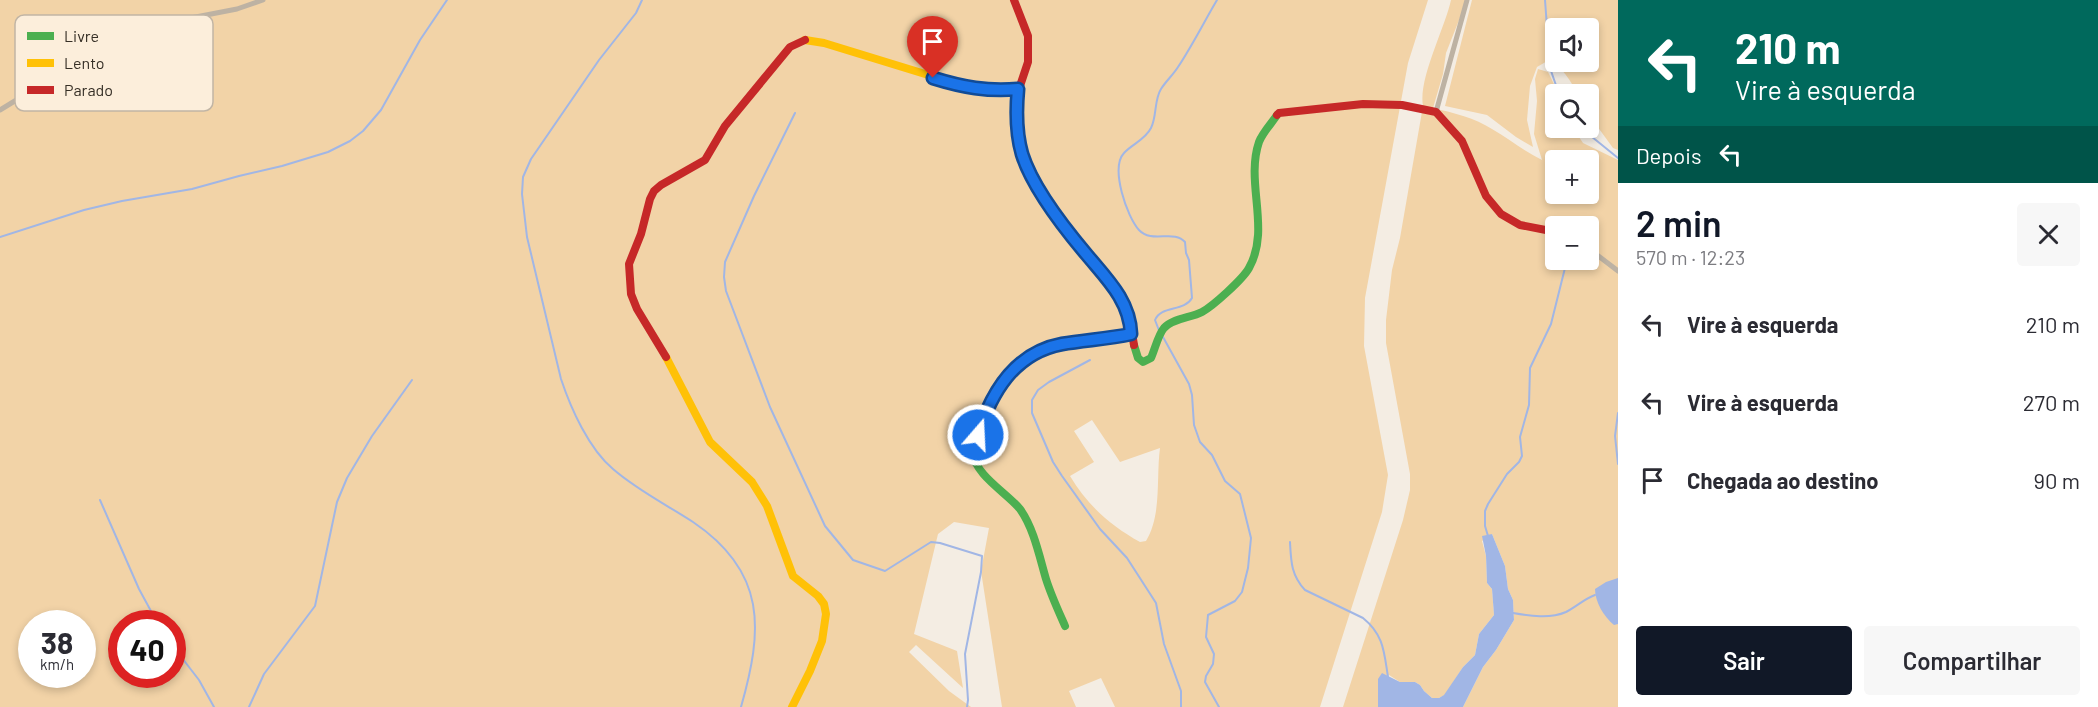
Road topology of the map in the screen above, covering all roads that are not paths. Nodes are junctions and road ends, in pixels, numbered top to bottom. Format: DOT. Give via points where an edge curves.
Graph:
graph roads {
  1 [pos="263,0"];
  2 [pos="1014,0"];
  3 [pos="1467,0"];
  4 [pos="206,15"];
  5 [pos="1018,89"];
  6 [pos="15,101"];
  7 [pos="0,110"];
  8 [pos="1436,112"];
  9 [pos="1545,230"];
  10 [pos="1599,256"];
  11 [pos="1618,271"];
  12 [pos="1131,334"];
  13 [pos="1065,626"];
  14 [pos="792,707"];
  1 -- 4 [label="street"];
  2 -- 5 [label="street" via="1029,46"];
  3 -- 8 [label="street"];
  5 -- 12 [label="street" via="1017,126 1027,164 1074,239 1122,300"];
  5 -- 14 [label="street" via="974,89 803,40 790,47 760,83 725,126 705,160 661,184 650,199 629,264 634,303 702,430 752,482 767,506 793,576 819,596 826,610 819,649"];
  6 -- 7 [label="street"];
  8 -- 9 [label="street" via="1456,132 1486,196 1501,214 1521,225"];
  8 -- 12 [label="street" via="1402,105 1363,104 1280,113 1260,138 1256,154 1258,248 1248,270 1202,312 1163,329 1147,361 1138,358"];
  10 -- 11 [label="street"];
  12 -- 13 [label="street" via="1062,344 1028,358 993,396 972,451 979,469 1025,517"];
}
